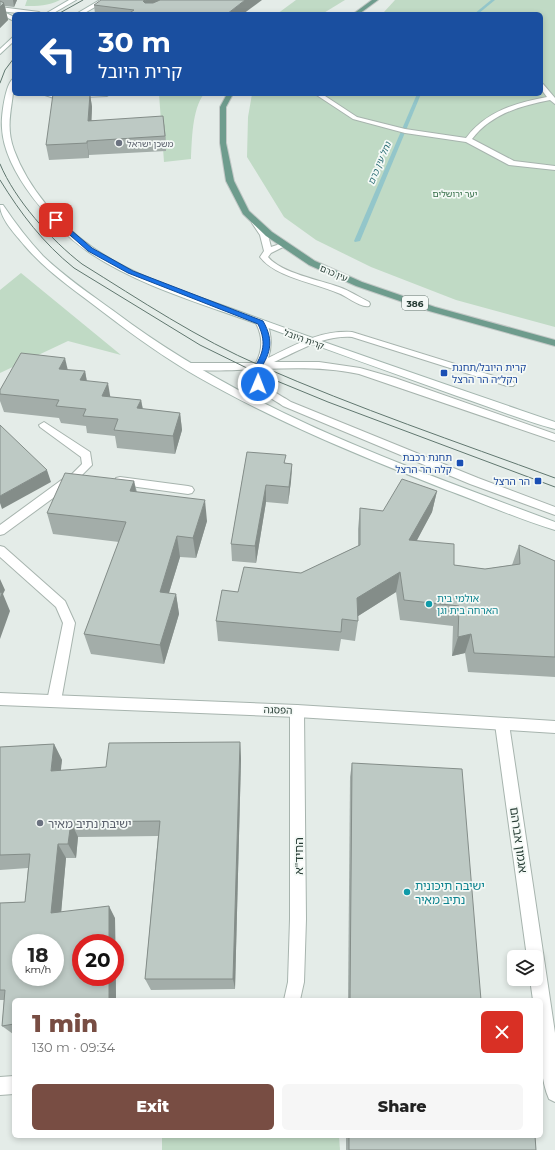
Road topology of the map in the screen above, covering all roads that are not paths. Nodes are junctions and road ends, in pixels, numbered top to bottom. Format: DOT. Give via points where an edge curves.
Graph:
graph roads {
  1 [pos="73,0"];
  2 [pos="104,0"];
  3 [pos="375,0"];
  4 [pos="1,12"];
  5 [pos="52,12"];
  6 [pos="82,12"];
  7 [pos="359,12"];
  8 [pos="12,13"];
  9 [pos="12,15"];
  10 [pos="12,18"];
  11 [pos="12,40"];
  12 [pos="0,52"];
  13 [pos="12,87"];
  14 [pos="543,87"];
  15 [pos="229,96"];
  16 [pos="321,96"];
  17 [pos="554,100"];
  18 [pos="468,140"];
  19 [pos="555,168"];
  20 [pos="0,207"];
  21 [pos="256,223"];
  22 [pos="283,245"];
  23 [pos="268,251"];
  24 [pos="366,304"];
  25 [pos="261,323"];
  26 [pos="311,341"];
  27 [pos="555,343"];
  28 [pos="186,366"];
  29 [pos="260,366"];
  30 [pos="510,384"];
  31 [pos="44,425"];
  32 [pos="555,426"];
  33 [pos="555,438"];
  34 [pos="76,475"];
  35 [pos="91,477"];
  36 [pos="106,479"];
  37 [pos="188,490"];
  38 [pos="555,511"];
  39 [pos="555,526"];
  40 [pos="0,531"];
  41 [pos="0,550"];
  42 [pos="0,699"];
  43 [pos="54,701"];
  44 [pos="297,711"];
  45 [pos="502,724"];
  46 [pos="555,728"];
  47 [pos="534,950"];
  48 [pos="540,986"];
  49 [pos="292,998"];
  50 [pos="542,998"];
  51 [pos="543,1008"];
  52 [pos="12,1085"];
  53 [pos="0,1086"];
  54 [pos="555,1088"];
  1 -- 5 [label="main road"];
  2 -- 6 [label="main road"];
  3 -- 7 [label="main road"];
  4 -- 8 [label="main road"];
  4 -- 9 [label="main road"];
  4 -- 10 [label="main road"];
  11 -- 12 [label="main road"];
  13 -- 25 [label="main road, קרית היובל" via="5,118 6,135 23,176 56,220 90,249 130,272"];
  14 -- 17 [label="main road"];
  15 -- 21 [label="main road, עין כרם / 386" via="223,107 223,136 230,181 246,212"];
  16 -- 18 [label="main road" via="355,118 405,132"];
  17 -- 18 [label="main road" via="525,103 492,118 474,130"];
  18 -- 19 [label="main road" via="512,162"];
  20 -- 28 [label="main road" via="46,262 108,313"];
  21 -- 22 [label="main road, עין כרם / 386"];
  21 -- 23 [label="main road" via="264,235"];
  22 -- 23 [label="main road"];
  22 -- 27 [label="main road, עין כרם / 386" via="312,264 359,284 432,309"];
  23 -- 24 [label="main road" via="265,259 273,266 338,289"];
  25 -- 26 [label="main road, קרית היובל"];
  25 -- 29 [label="main road" via="266,334 267,347"];
  26 -- 29 [label="main road"];
  26 -- 30 [label="main road" via="328,335 357,335"];
  26 -- 32 [label="main road, קרית היובל"];
  28 -- 29 [label="main road"];
  28 -- 39 [label="main road" via="274,414 316,433"];
  29 -- 33 [label="main road" via="323,365 361,371"];
  29 -- 38 [label="main road" via="254,374 256,381 267,392 287,404 474,481"];
  31 -- 34 [label="main road" via="86,455 87,465"];
  34 -- 35 [label="main road"];
  34 -- 40 [label="main road"];
  36 -- 37 [label="main road"];
  41 -- 43 [label="main road" via="61,604 69,623"];
  42 -- 43 [label="main road, הפסגה"];
  43 -- 44 [label="main road, הפסגה"];
  44 -- 45 [label="main road, הפסגה"];
  44 -- 49 [label="main road, החיד\"א" via="298,919 296,982"];
  45 -- 46 [label="main road, הפסגה"];
  45 -- 47 [label="main road, אגמון אברהם"];
  48 -- 50 [label="main road"];
  51 -- 54 [label="main road"];
  52 -- 53 [label="main road"];
}
